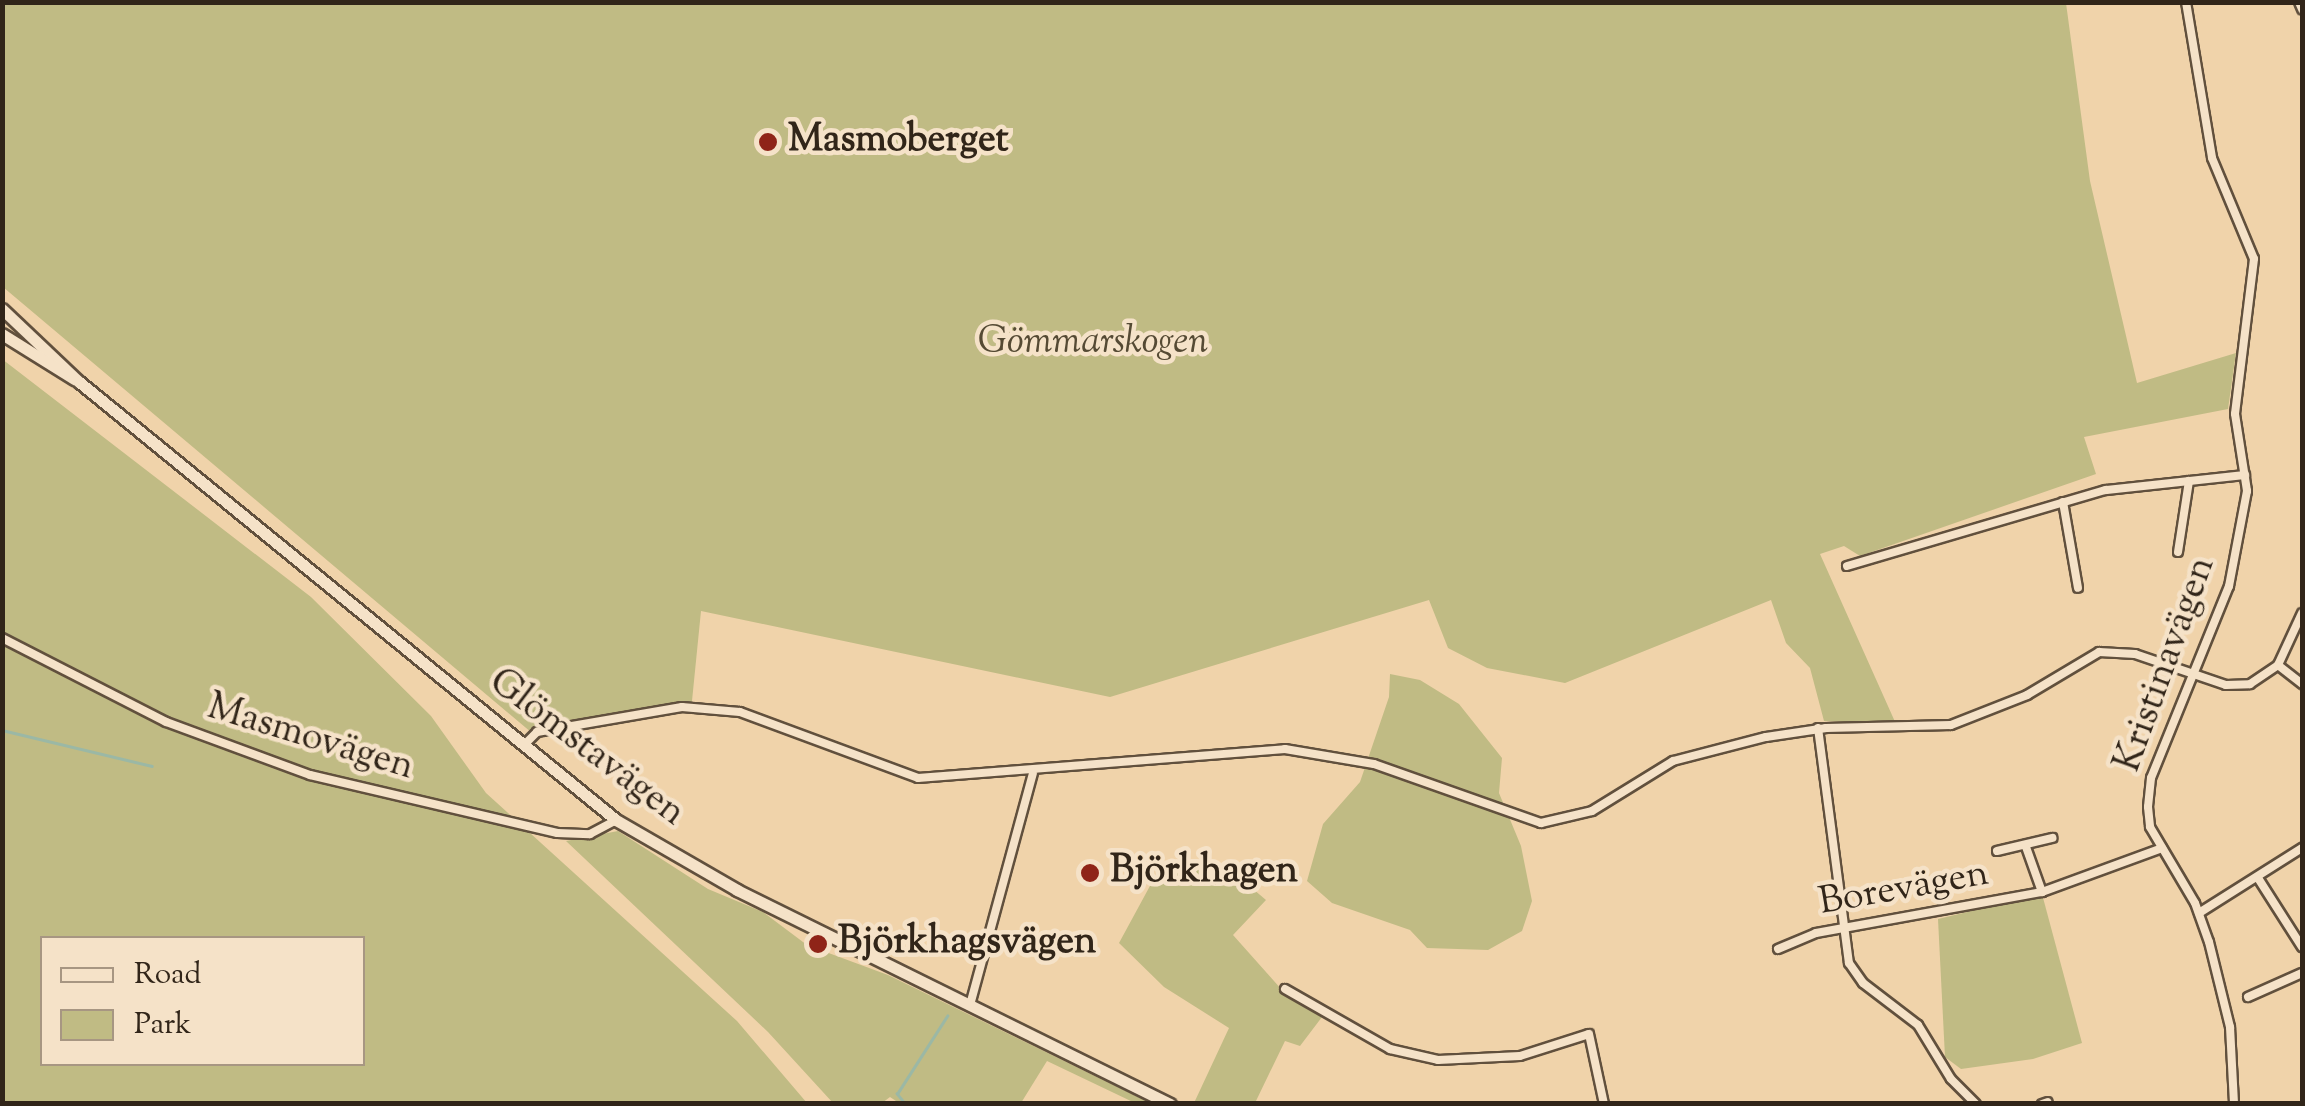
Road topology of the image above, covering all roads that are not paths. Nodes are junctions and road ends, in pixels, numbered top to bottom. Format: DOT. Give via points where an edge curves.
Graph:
graph roads {
  1 [pos="2186,2"];
  2 [pos="5,312"];
  3 [pos="2,334"];
  4 [pos="78,381"];
  5 [pos="2245,475"];
  6 [pos="2189,482"];
  7 [pos="2063,502"];
  8 [pos="2178,552"];
  9 [pos="1846,566"];
  10 [pos="2078,588"];
  11 [pos="2302,613"];
  12 [pos="2,638"];
  13 [pos="2278,666"];
  14 [pos="2198,675"];
  15 [pos="2302,684"];
  16 [pos="1818,728"];
  17 [pos="524,744"];
  18 [pos="1033,772"];
  19 [pos="616,820"];
  20 [pos="2052,838"];
  21 [pos="2026,847"];
  22 [pos="2162,848"];
  23 [pos="2302,848"];
  24 [pos="1997,851"];
  25 [pos="2258,878"];
  26 [pos="2042,892"];
  27 [pos="2199,914"];
  28 [pos="1843,929"];
  29 [pos="2302,947"];
  30 [pos="1778,949"];
  31 [pos="2302,972"];
  32 [pos="1285,989"];
  33 [pos="2248,996"];
  34 [pos="970,1005"];
  35 [pos="1170,1104"];
  36 [pos="1604,1104"];
  37 [pos="1976,1104"];
  38 [pos="2234,1104"];
  1 -- 5 [label="street, Kristinavägen" via="2212,158 2253,252 2235,414"];
  2 -- 4 [label="main road"];
  3 -- 4 [label="main road" via="44,366"];
  4 -- 17 [label="main road, Glömstavägen"];
  5 -- 6 [label="street"];
  5 -- 14 [label="street, Kristinavägen" via="2235,566"];
  6 -- 7 [label="street"];
  6 -- 8 [label="street"];
  7 -- 9 [label="street"];
  7 -- 10 [label="street"];
  11 -- 13 [label="street"];
  12 -- 19 [label="street, Masmovägen" via="166,722 310,775 558,833 590,834"];
  13 -- 14 [label="street" via="2244,686"];
  13 -- 15 [label="street"];
  14 -- 16 [label="street" via="2106,651 2027,695 1941,728"];
  14 -- 22 [label="street, Kristinavägen" via="2149,788 2150,827"];
  16 -- 18 [label="street" via="1674,762 1592,812 1541,823 1374,764 1300,750"];
  16 -- 28 [label="street"];
  17 -- 18 [label="street" via="537,732 694,708 740,712 906,777"];
  17 -- 19 [label="main road, Glömstavägen"];
  18 -- 34 [label="street"];
  19 -- 34 [label="main road, Glömstavägen" via="737,890"];
  20 -- 21 [label="street, Borevägen"];
  21 -- 24 [label="street, Borevägen"];
  21 -- 26 [label="street, Borevägen"];
  22 -- 26 [label="street, Borevägen"];
  22 -- 27 [label="street, Kristinavägen"];
  23 -- 25 [label="street"];
  25 -- 27 [label="street"];
  25 -- 29 [label="street"];
  26 -- 28 [label="street, Borevägen"];
  27 -- 38 [label="street, Kristinavägen" via="2230,1022"];
  28 -- 30 [label="street, Borevägen" via="1800,936"];
  28 -- 37 [label="street" via="1855,974 1918,1025 1951,1080"];
  31 -- 33 [label="street"];
  32 -- 36 [label="street" via="1390,1048 1438,1060 1520,1056 1589,1034"];
  34 -- 35 [label="main road, Glömstavägen"];
}
